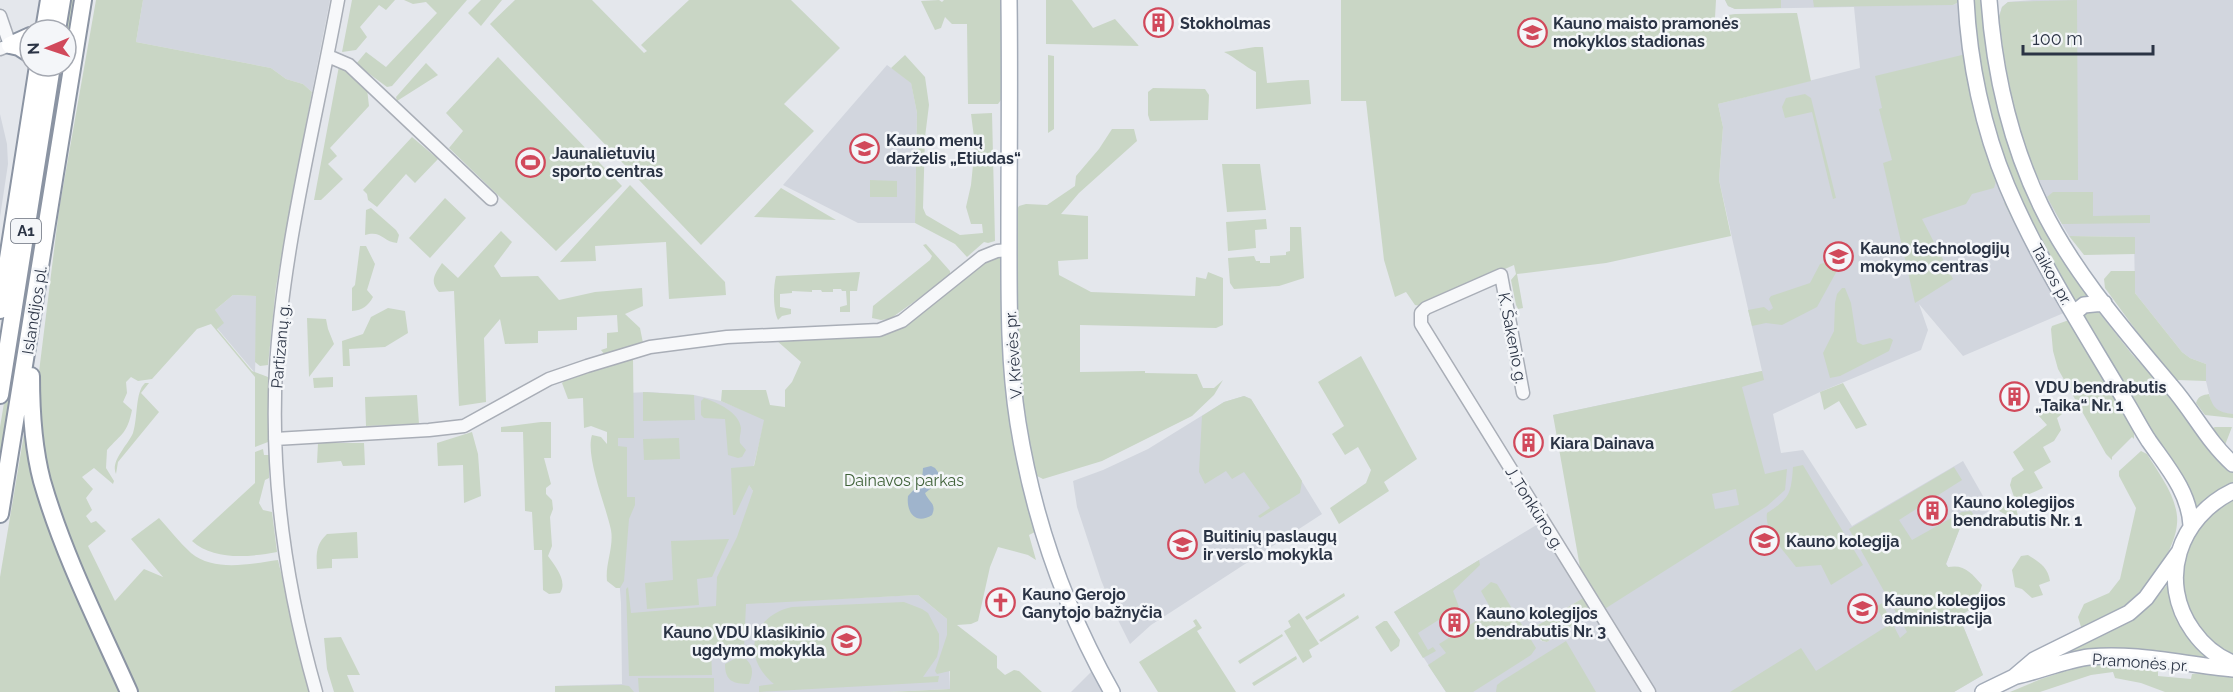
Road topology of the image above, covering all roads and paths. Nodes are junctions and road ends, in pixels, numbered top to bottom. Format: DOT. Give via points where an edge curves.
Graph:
graph roads {
  1 [pos="49,0"];
  2 [pos="62,0"];
  3 [pos="83,0"];
  4 [pos="338,0"];
  5 [pos="1010,0"];
  6 [pos="1966,0"];
  7 [pos="1989,0"];
  8 [pos="0,16"];
  9 [pos="48,18"];
  10 [pos="52,18"];
  11 [pos="5,47"];
  12 [pos="328,56"];
  13 [pos="37,78"];
  14 [pos="37,78"];
  15 [pos="491,199"];
  16 [pos="1009,250"];
  17 [pos="1,303"];
  18 [pos="2104,303"];
  19 [pos="2074,313"];
  20 [pos="32,324"];
  21 [pos="1421,324"];
  22 [pos="1523,393"];
  23 [pos="0,395"];
  24 [pos="275,439"];
  25 [pos="2148,439"];
  26 [pos="2233,464"];
  27 [pos="2233,492"];
  28 [pos="0,514"];
  29 [pos="2191,525"];
  30 [pos="2179,552"];
  31 [pos="2163,572"];
  32 [pos="2233,663"];
  33 [pos="2233,669"];
  34 [pos="2014,677"];
  35 [pos="129,692"];
  36 [pos="316,692"];
  37 [pos="1112,692"];
  38 [pos="1649,692"];
  39 [pos="1983,692"];
  1 -- 9 [label="highway"];
  2 -- 10 [label="highway"];
  3 -- 20 [label="highway, Islandijos pl. / A1"];
  4 -- 12 [label="street, Partizanų g."];
  5 -- 16 [label="main road, V. Krėvės pr."];
  6 -- 19 [label="main road, Taikos pr." via="1976,78 1998,162 2027,228"];
  7 -- 18 [label="main road, Taikos pr." via="1999,73 2025,169 2062,243"];
  8 -- 11 [label="street"];
  12 -- 15 [label="street" via="349,66"];
  12 -- 24 [label="street, Partizanų g." via="282,309"];
  13 -- 17 [label="highway"];
  14 -- 23 [label="highway, Islandijos pl. / A1"];
  16 -- 24 [label="street" via="982,257 890,327 719,338 650,347 549,379 464,426"];
  16 -- 37 [label="main road, V. Krėvės pr." via="1014,386 1031,488 1050,555"];
  18 -- 19 [label="main road" via="2084,305"];
  18 -- 26 [label="main road, Taikos pr."];
  19 -- 25 [label="main road, Taikos pr."];
  20 -- 28 [label="highway, Islandijos pl. / A1"];
  20 -- 35 [label="highway" via="31,405 42,479 64,545"];
  21 -- 22 [label="street, K. Šakenio g." via="1421,313 1426,308 1501,275"];
  21 -- 38 [label="street, J. Tonkūno g."];
  24 -- 36 [label="street, Partizanų g." via="281,529"];
  25 -- 29 [label="main road, Taikos pr." via="2183,492"];
  25 -- 31 [label="main road" via="2181,513 2180,532"];
  27 -- 29 [label="main road" via="2208,507"];
  29 -- 30 [label="main road"];
  30 -- 31 [label="main road, Pramonės pr."];
  30 -- 32 [label="main road" via="2176,589 2188,624 2213,652"];
  31 -- 34 [label="main road, Pramonės pr." via="2129,613 2034,660"];
  33 -- 34 [label="main road, Pramonės pr." via="2099,657"];
  34 -- 39 [label="main road, Pramonės pr."];
}
